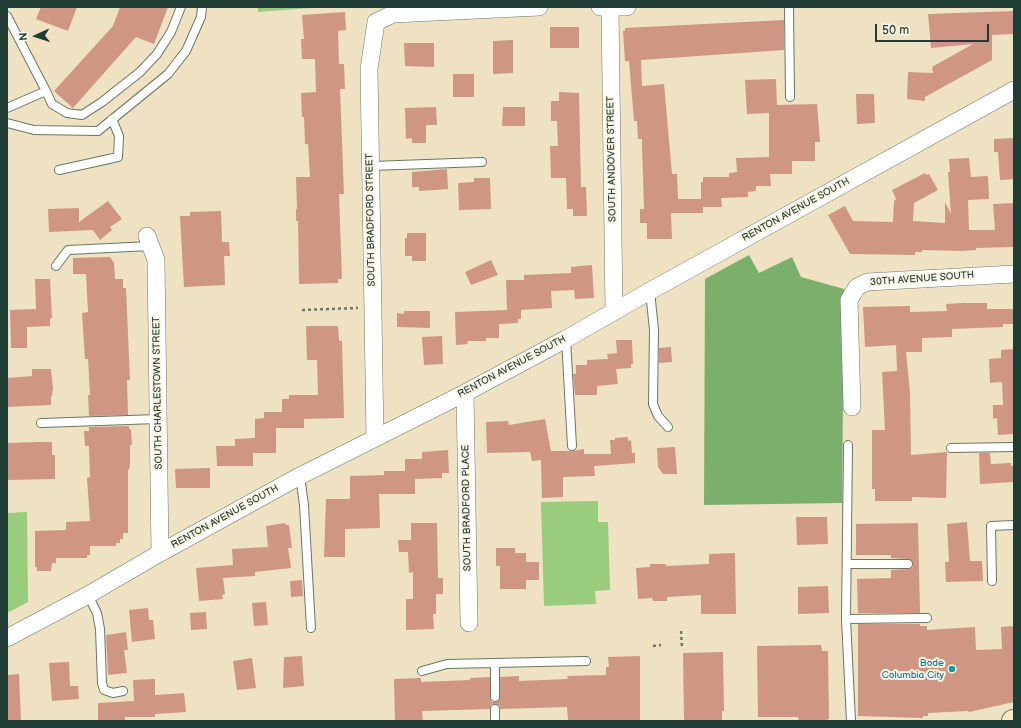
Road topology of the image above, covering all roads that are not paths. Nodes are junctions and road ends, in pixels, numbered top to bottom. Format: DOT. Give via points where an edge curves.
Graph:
graph roads {
  1 [pos="180,7"];
  2 [pos="202,7"];
  3 [pos="539,7"];
  4 [pos="612,7"];
  5 [pos="789,7"];
  6 [pos="7,16"];
  7 [pos="1014,90"];
  8 [pos="46,91"];
  9 [pos="790,97"];
  10 [pos="7,108"];
  11 [pos="112,119"];
  12 [pos="7,123"];
  13 [pos="482,162"];
  14 [pos="371,166"];
  15 [pos="59,170"];
  16 [pos="149,241"];
  17 [pos="56,266"];
  18 [pos="1014,274"];
  19 [pos="650,290"];
  20 [pos="614,311"];
  21 [pos="566,339"];
  22 [pos="465,393"];
  23 [pos="852,408"];
  24 [pos="158,419"];
  25 [pos="41,423"];
  26 [pos="668,427"];
  27 [pos="375,438"];
  28 [pos="572,446"];
  29 [pos="848,446"];
  30 [pos="1014,446"];
  31 [pos="951,448"];
  32 [pos="300,476"];
  33 [pos="1014,526"];
  34 [pos="160,553"];
  35 [pos="847,564"];
  36 [pos="908,564"];
  37 [pos="992,581"];
  38 [pos="88,595"];
  39 [pos="926,618"];
  40 [pos="846,619"];
  41 [pos="469,623"];
  42 [pos="310,628"];
  43 [pos="7,638"];
  44 [pos="586,661"];
  45 [pos="495,663"];
  46 [pos="422,671"];
  47 [pos="123,691"];
  48 [pos="495,696"];
  49 [pos="495,709"];
  50 [pos="495,721"];
  51 [pos="851,721"];
  1 -- 8 [label="lane" via="171,32 157,54 140,72 95,107 82,115 67,113 52,104"];
  2 -- 11 [label="lane" via="201,17 186,51 168,74"];
  3 -- 14 [label="street, SOUTH BRADFORD STREET" via="394,14 376,22 369,69"];
  4 -- 20 [label="street, SOUTH ANDOVER STREET"];
  5 -- 9 [label="lane"];
  6 -- 8 [label="lane"];
  7 -- 19 [label="street, RENTON AVENUE SOUTH"];
  8 -- 10 [label="lane"];
  11 -- 12 [label="lane" via="98,131 34,130"];
  11 -- 15 [label="lane" via="119,136 118,157"];
  13 -- 14 [label="lane"];
  14 -- 27 [label="street, SOUTH BRADFORD STREET"];
  16 -- 17 [label="lane" via="68,250"];
  16 -- 24 [label="street, SOUTH CHARLESTOWN STREET" via="156,260"];
  18 -- 23 [label="street, 30TH AVENUE SOUTH" via="867,282 857,287 849,300"];
  19 -- 20 [label="street, RENTON AVENUE SOUTH"];
  19 -- 26 [label="lane" via="654,330 653,404 658,416"];
  20 -- 21 [label="street, RENTON AVENUE SOUTH"];
  21 -- 22 [label="street, RENTON AVENUE SOUTH"];
  21 -- 28 [label="lane"];
  22 -- 27 [label="street, RENTON AVENUE SOUTH"];
  22 -- 41 [label="street, SOUTH BRADFORD PLACE"];
  24 -- 25 [label="lane"];
  24 -- 34 [label="street, SOUTH CHARLESTOWN STREET"];
  27 -- 32 [label="street, RENTON AVENUE SOUTH"];
  29 -- 35 [label="lane"];
  30 -- 31 [label="lane"];
  32 -- 34 [label="street, RENTON AVENUE SOUTH"];
  32 -- 42 [label="lane" via="304,505"];
  33 -- 37 [label="lane" via="991,526"];
  34 -- 38 [label="street, RENTON AVENUE SOUTH"];
  35 -- 36 [label="lane"];
  35 -- 40 [label="lane"];
  38 -- 43 [label="street, RENTON AVENUE SOUTH"];
  38 -- 47 [label="lane" via="97,613 100,629 104,690 112,693"];
  39 -- 40 [label="lane"];
  40 -- 51 [label="lane"];
  44 -- 45 [label="lane"];
  45 -- 46 [label="lane" via="447,664"];
  45 -- 48 [label="lane"];
  49 -- 50 [label="lane"];
}
